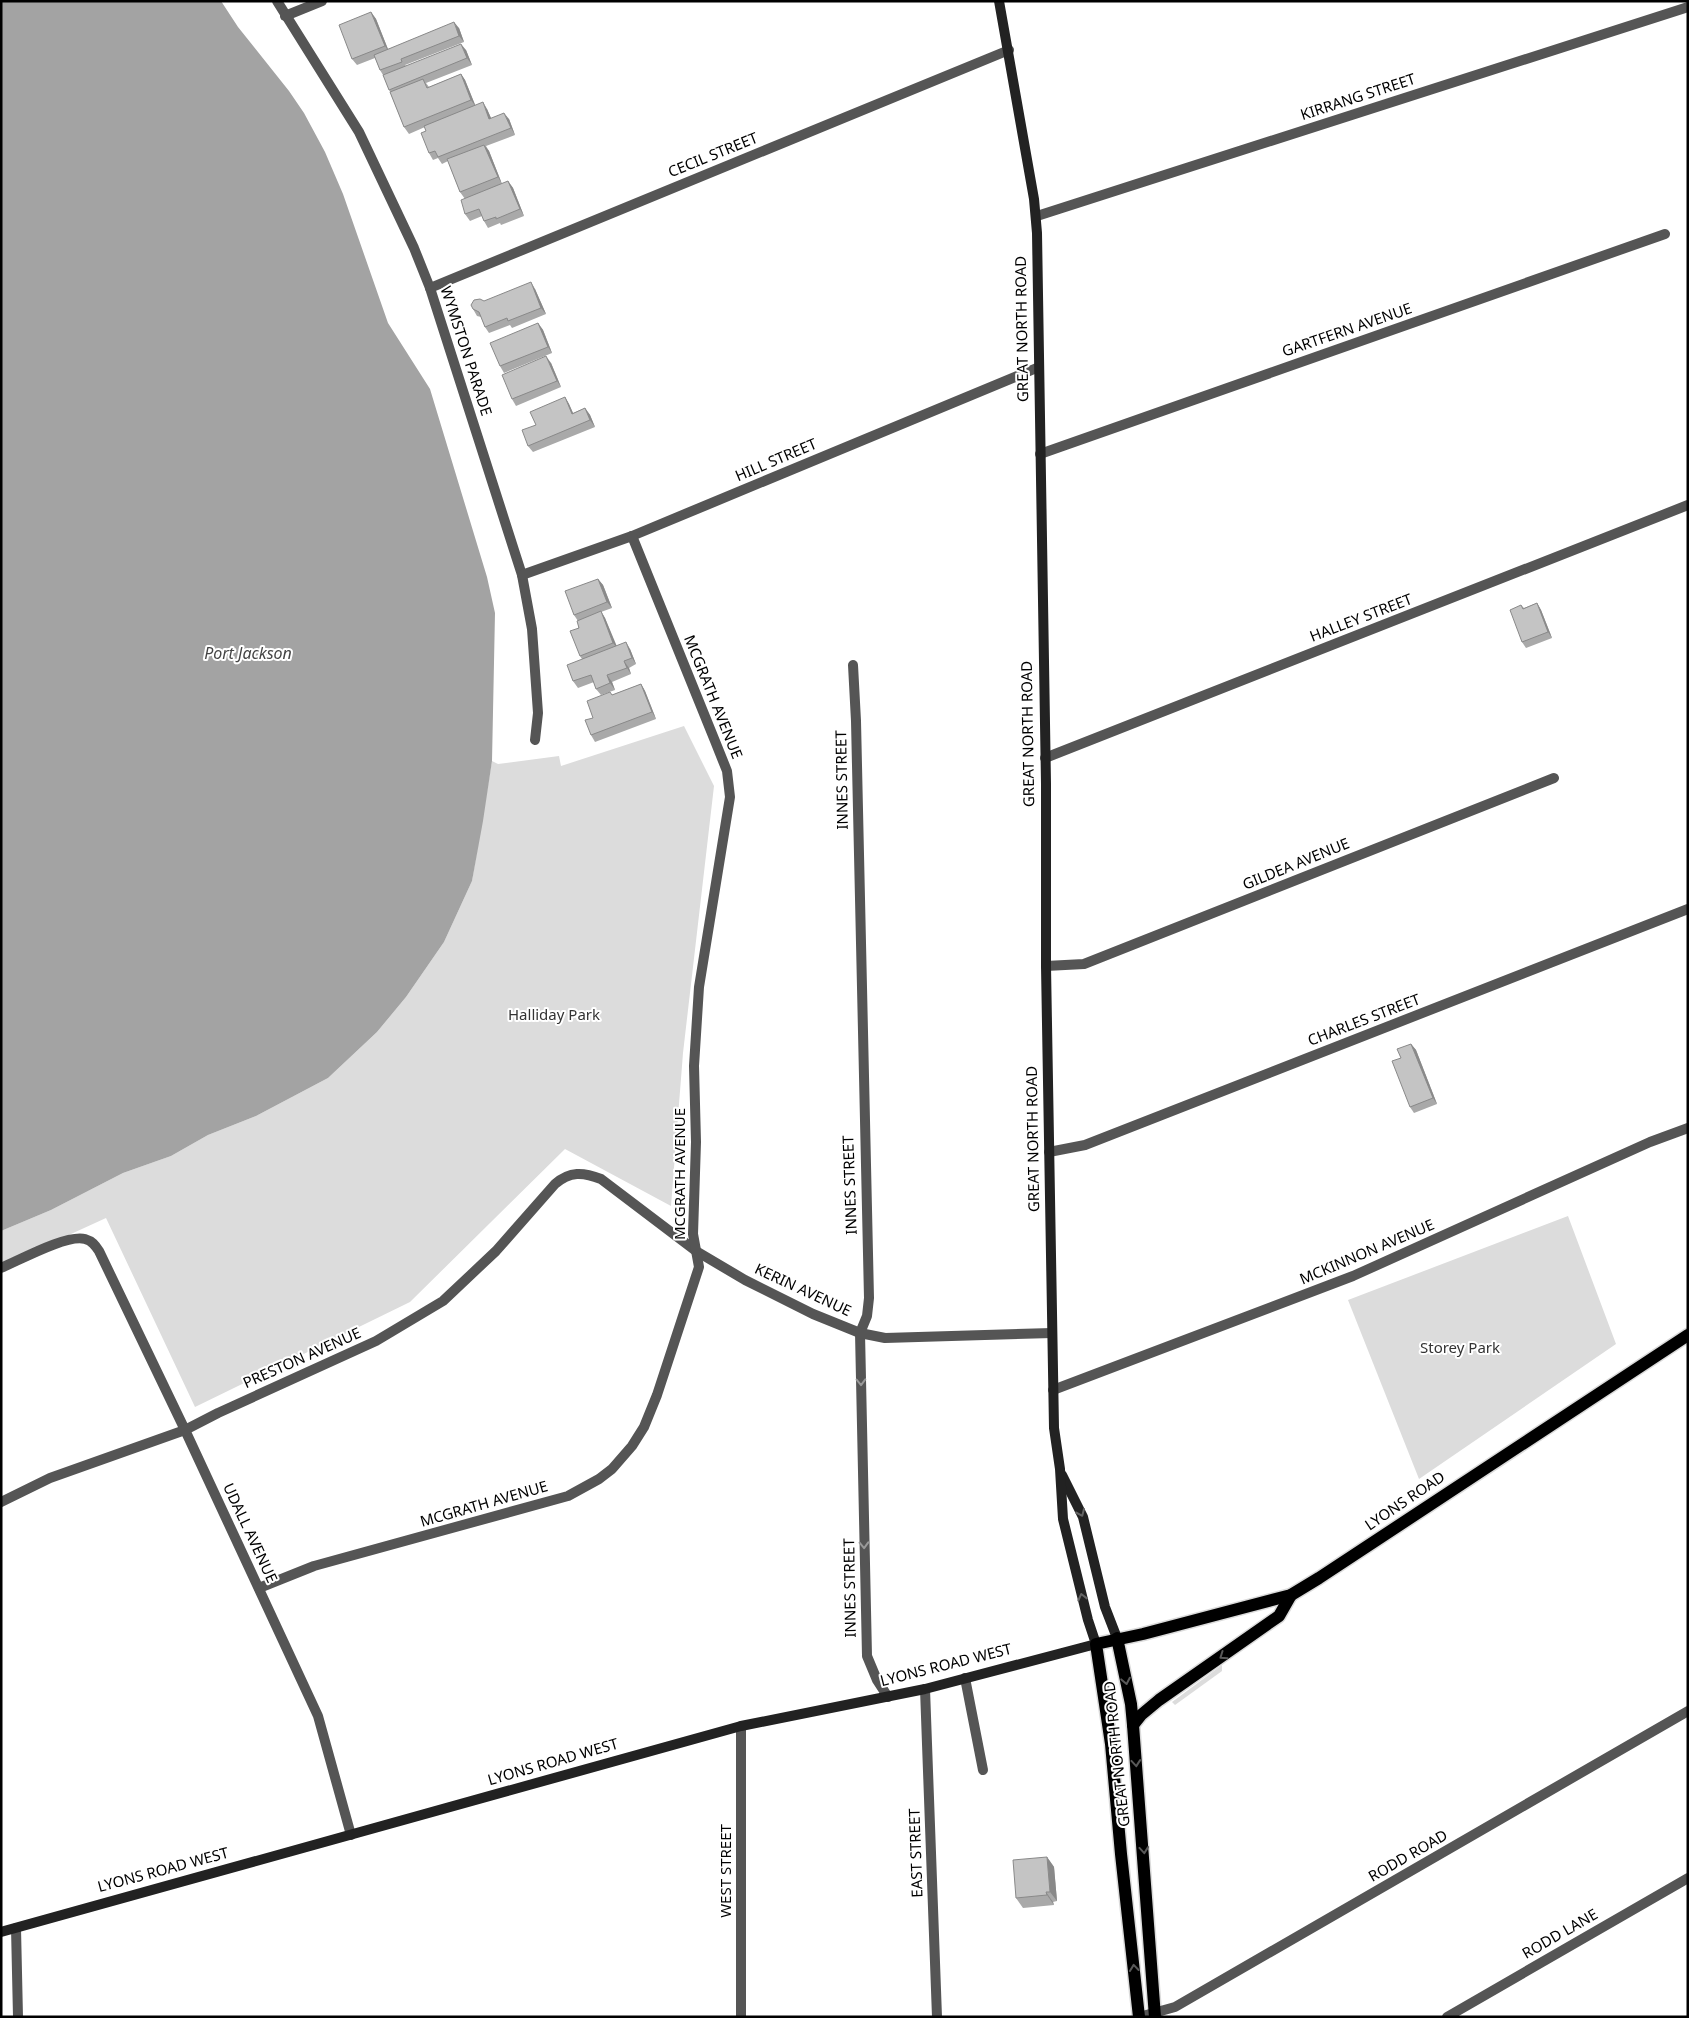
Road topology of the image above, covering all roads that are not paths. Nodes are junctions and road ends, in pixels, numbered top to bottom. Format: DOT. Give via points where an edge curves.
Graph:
graph roads {
  1 [pos="277,1"];
  2 [pos="322,1"];
  3 [pos="999,1"];
  4 [pos="1688,7"];
  5 [pos="285,16"];
  6 [pos="1009,50"];
  7 [pos="1037,216"];
  8 [pos="1664,234"];
  9 [pos="430,288"];
  10 [pos="1039,367"];
  11 [pos="1040,454"];
  12 [pos="1688,505"];
  13 [pos="632,536"];
  14 [pos="522,574"];
  15 [pos="853,665"];
  16 [pos="535,740"];
  17 [pos="1045,758"];
  18 [pos="1554,778"];
  19 [pos="1688,909"];
  20 [pos="1046,966"];
  21 [pos="1688,1128"];
  22 [pos="1049,1152"];
  23 [pos="573,1174"];
  24 [pos="696,1252"];
  25 [pos="1,1268"];
  26 [pos="860,1333"];
  27 [pos="1052,1333"];
  28 [pos="1688,1335"];
  29 [pos="1053,1390"];
  30 [pos="185,1430"];
  31 [pos="1060,1469"];
  32 [pos="1,1502"];
  33 [pos="259,1588"];
  34 [pos="1291,1594"];
  35 [pos="1117,1638"];
  36 [pos="1096,1644"];
  37 [pos="965,1678"];
  38 [pos="926,1689"];
  39 [pos="888,1697"];
  40 [pos="1688,1711"];
  41 [pos="1133,1725"];
  42 [pos="741,1726"];
  43 [pos="983,1770"];
  44 [pos="351,1835"];
  45 [pos="1688,1878"];
  46 [pos="16,1928"];
  47 [pos="1,1932"];
  48 [pos="1155,2015"];
  49 [pos="18,2017"];
  50 [pos="742,2017"];
  51 [pos="937,2017"];
  52 [pos="1139,2017"];
  53 [pos="1447,2017"];
  1 -- 5 [label="street, WYMSTON PARADE"];
  2 -- 5 [label="street"];
  3 -- 6 [label="main road, GREAT NORTH ROAD"];
  4 -- 7 [label="street, KIRRANG STREET"];
  5 -- 9 [label="street, WYMSTON PARADE" via="359,132"];
  6 -- 7 [label="main road, GREAT NORTH ROAD"];
  6 -- 9 [label="street, CECIL STREET"];
  7 -- 10 [label="main road, GREAT NORTH ROAD"];
  8 -- 11 [label="street, GARTFERN AVENUE"];
  9 -- 14 [label="street, WYMSTON PARADE"];
  10 -- 11 [label="main road, GREAT NORTH ROAD"];
  10 -- 13 [label="street, HILL STREET"];
  11 -- 17 [label="main road, GREAT NORTH ROAD"];
  12 -- 17 [label="street, HALLEY STREET"];
  13 -- 14 [label="street, HILL STREET"];
  13 -- 24 [label="street, MCGRATH AVENUE" via="727,771 730,797 699,987 694,1066 693,1234"];
  14 -- 16 [label="street, WYMSTON PARADE" via="532,629 538,713"];
  15 -- 26 [label="street, INNES STREET" via="869,1298 867,1316"];
  17 -- 20 [label="main road, GREAT NORTH ROAD"];
  18 -- 20 [label="street, GILDEA AVENUE" via="1084,964"];
  19 -- 22 [label="street, CHARLES STREET" via="1085,1145"];
  20 -- 22 [label="main road, GREAT NORTH ROAD"];
  21 -- 29 [label="street, MCKINNON AVENUE" via="1650,1142 1353,1276"];
  22 -- 27 [label="main road, GREAT NORTH ROAD"];
  23 -- 24 [label="street, KERIN AVENUE" via="586,1173 601,1179"];
  23 -- 30 [label="street, PRESTON AVENUE" via="555,1184 496,1251 443,1301 376,1341"];
  24 -- 26 [label="street, KERIN AVENUE" via="813,1314"];
  24 -- 33 [label="street, MCGRATH AVENUE" via="698,1268 644,1427 632,1446 599,1480 568,1496 314,1566"];
  25 -- 30 [label="street, UDALL AVENUE" via="66,1240 83,1238 92,1242"];
  26 -- 27 [label="street, KERIN AVENUE" via="885,1338"];
  26 -- 39 [label="street, INNES STREET, one-way" via="867,1656"];
  27 -- 29 [label="main road, GREAT NORTH ROAD"];
  28 -- 34 [label="main road, LYONS ROAD"];
  29 -- 31 [label="main road, GREAT NORTH ROAD"];
  30 -- 32 [label="street, PRESTON AVENUE" via="50,1478"];
  30 -- 33 [label="street, UDALL AVENUE"];
  31 -- 35 [label="main road, GREAT NORTH ROAD, one-way" via="1084,1518 1104,1607"];
  36 -- 31 [label="main road, GREAT NORTH ROAD, one-way" via="1063,1519"];
  33 -- 44 [label="street, UDALL AVENUE" via="318,1716"];
  34 -- 35 [label="main road, LYONS ROAD" via="1144,1634"];
  34 -- 41 [label="main road, one-way" via="1279,1616 1159,1700"];
  35 -- 36 [label="main road, LYONS ROAD WEST"];
  35 -- 41 [label="main road, GREAT NORTH ROAD, one-way"];
  36 -- 37 [label="main road, LYONS ROAD WEST"];
  52 -- 36 [label="main road, GREAT NORTH ROAD, one-way" via="1111,1744"];
  37 -- 38 [label="main road, LYONS ROAD WEST"];
  37 -- 43 [label="street"];
  38 -- 39 [label="main road, LYONS ROAD WEST"];
  38 -- 51 [label="street, EAST STREET"];
  39 -- 42 [label="main road, LYONS ROAD WEST"];
  40 -- 48 [label="street, RODD ROAD" via="1175,2007"];
  41 -- 48 [label="main road, GREAT NORTH ROAD, one-way"];
  42 -- 44 [label="main road, LYONS ROAD WEST"];
  42 -- 50 [label="street, WEST STREET"];
  44 -- 46 [label="main road, LYONS ROAD WEST"];
  45 -- 53 [label="street, RODD LANE"];
  46 -- 47 [label="main road, LYONS ROAD WEST"];
  46 -- 49 [label="street"];
  48 -- 52 [label="street, RODD ROAD"];
}
